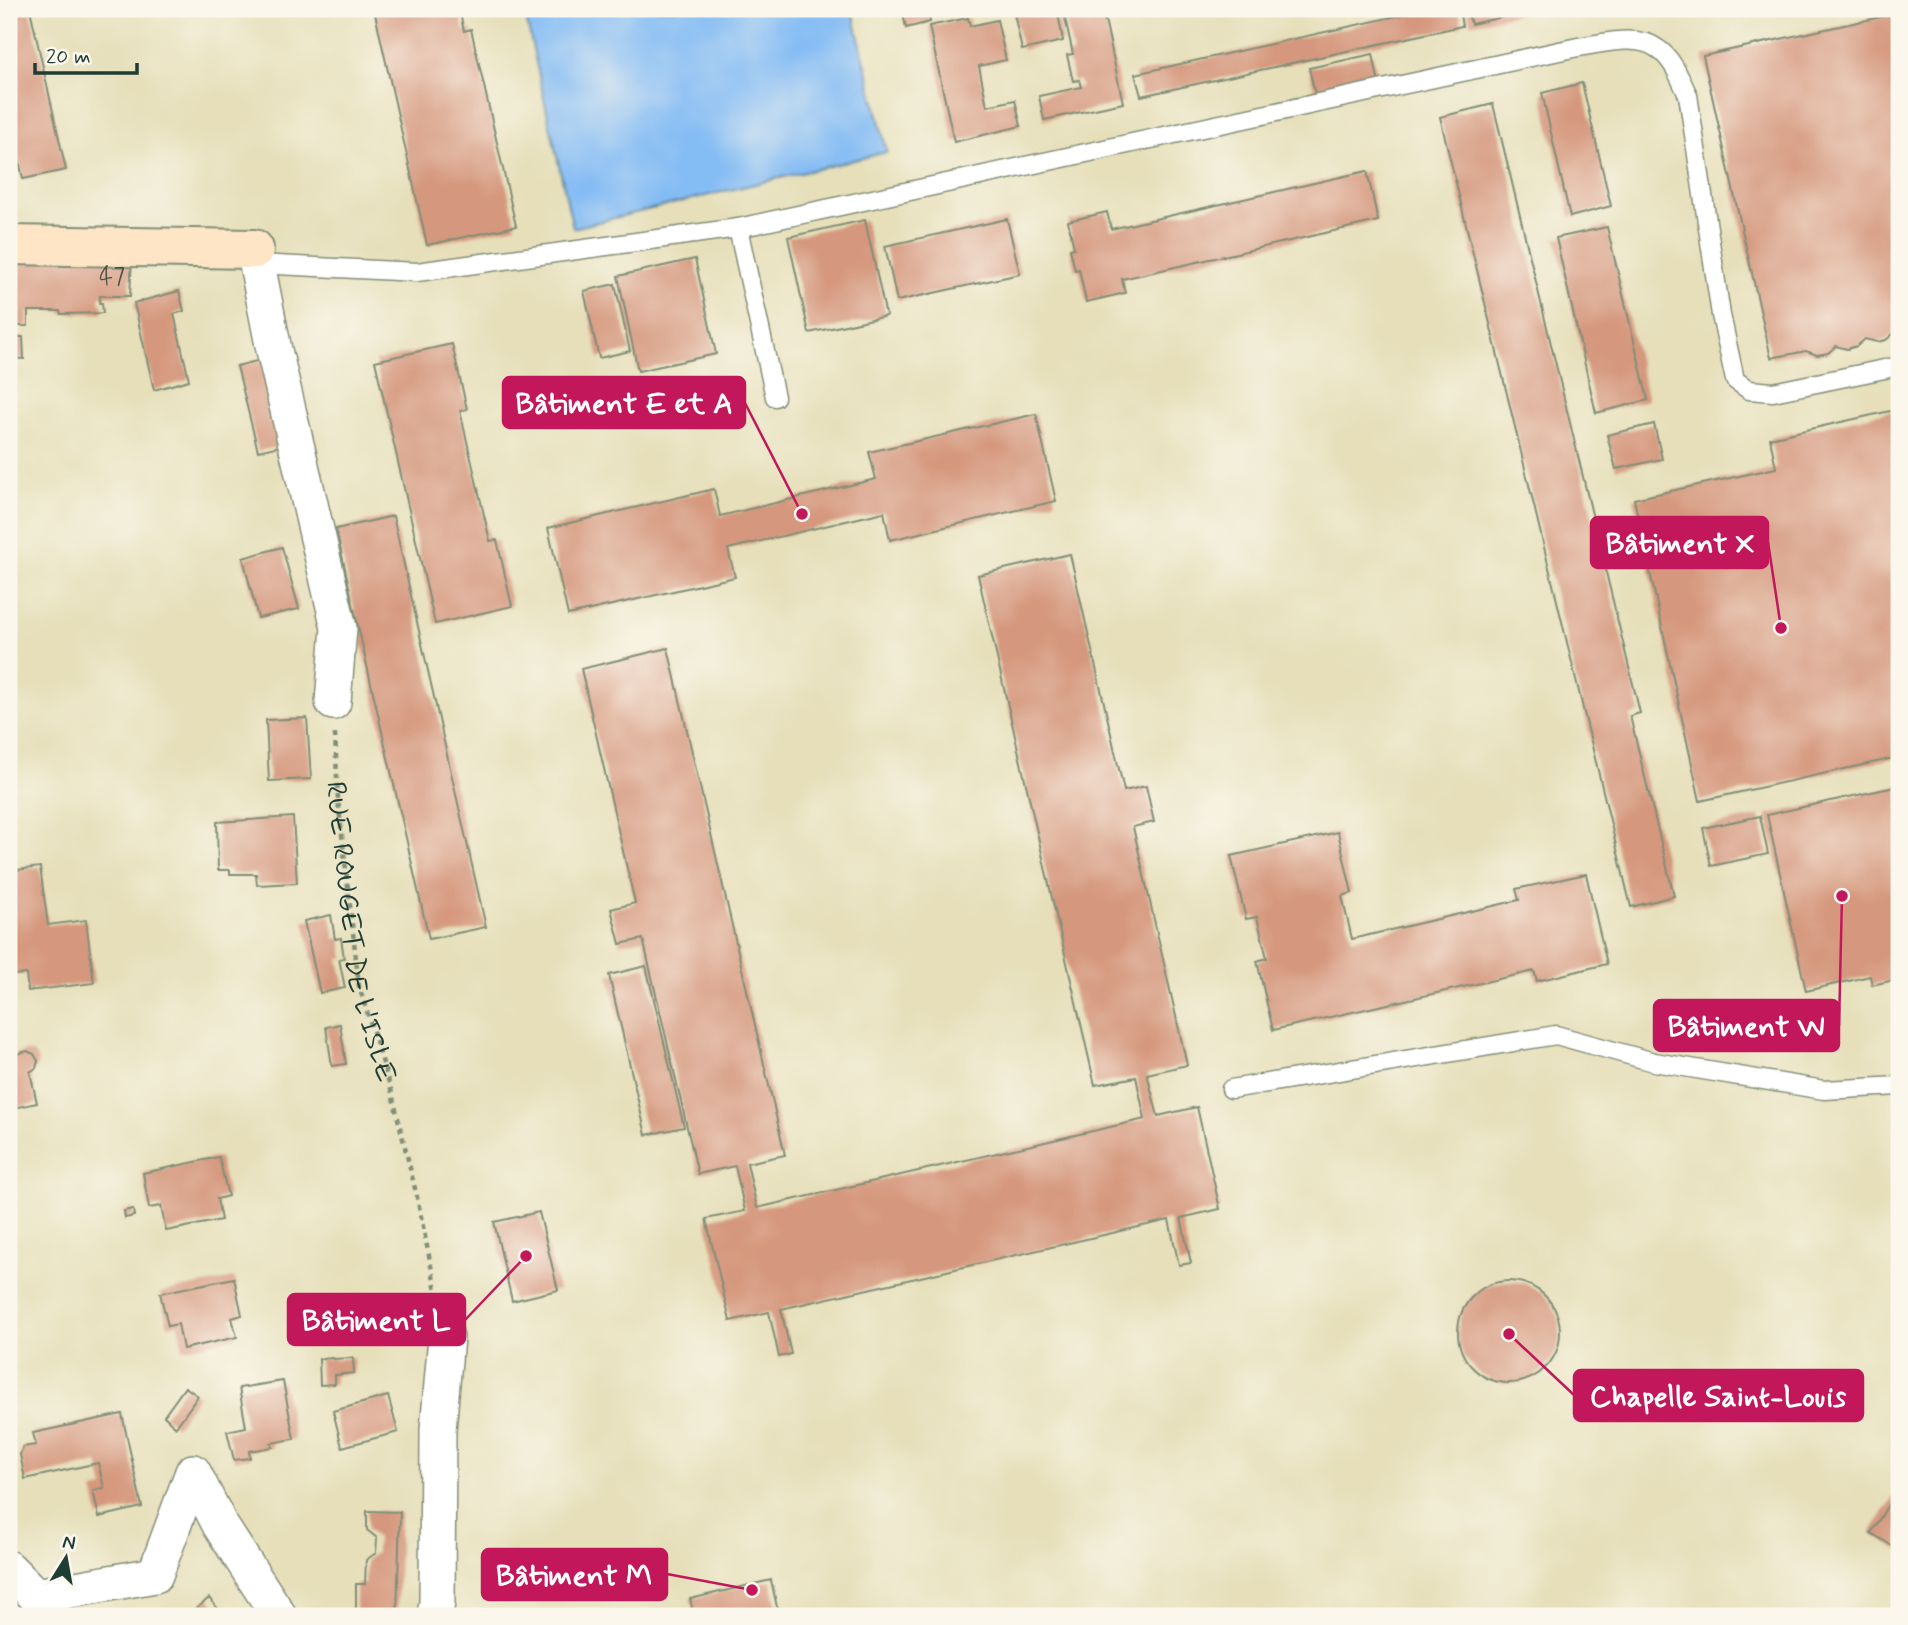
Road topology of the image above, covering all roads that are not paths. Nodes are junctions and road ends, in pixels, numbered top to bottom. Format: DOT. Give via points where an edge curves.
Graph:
graph roads {
  1 [pos="738,228"];
  2 [pos="9,245"];
  3 [pos="255,256"];
  4 [pos="1899,366"];
  5 [pos="775,397"];
  6 [pos="333,702"];
  7 [pos="1899,1086"];
  8 [pos="1231,1089"];
  9 [pos="446,1337"];
  10 [pos="9,1569"];
  11 [pos="279,1616"];
  12 [pos="435,1616"];
  1 -- 3 [label="lane" via="417,272"];
  1 -- 4 [label="lane" via="1577,47 1643,43 1658,48 1688,94 1735,380 1749,390 1773,392"];
  1 -- 5 [label="lane"];
  2 -- 3 [label="street"];
  3 -- 6 [label="street" via="339,628"];
  7 -- 8 [label="lane" via="1824,1090 1654,1062 1556,1035"];
  9 -- 12 [label="street" via="438,1430"];
  10 -- 11 [label="street" via="36,1596 155,1575 193,1472 220,1525"];
}
